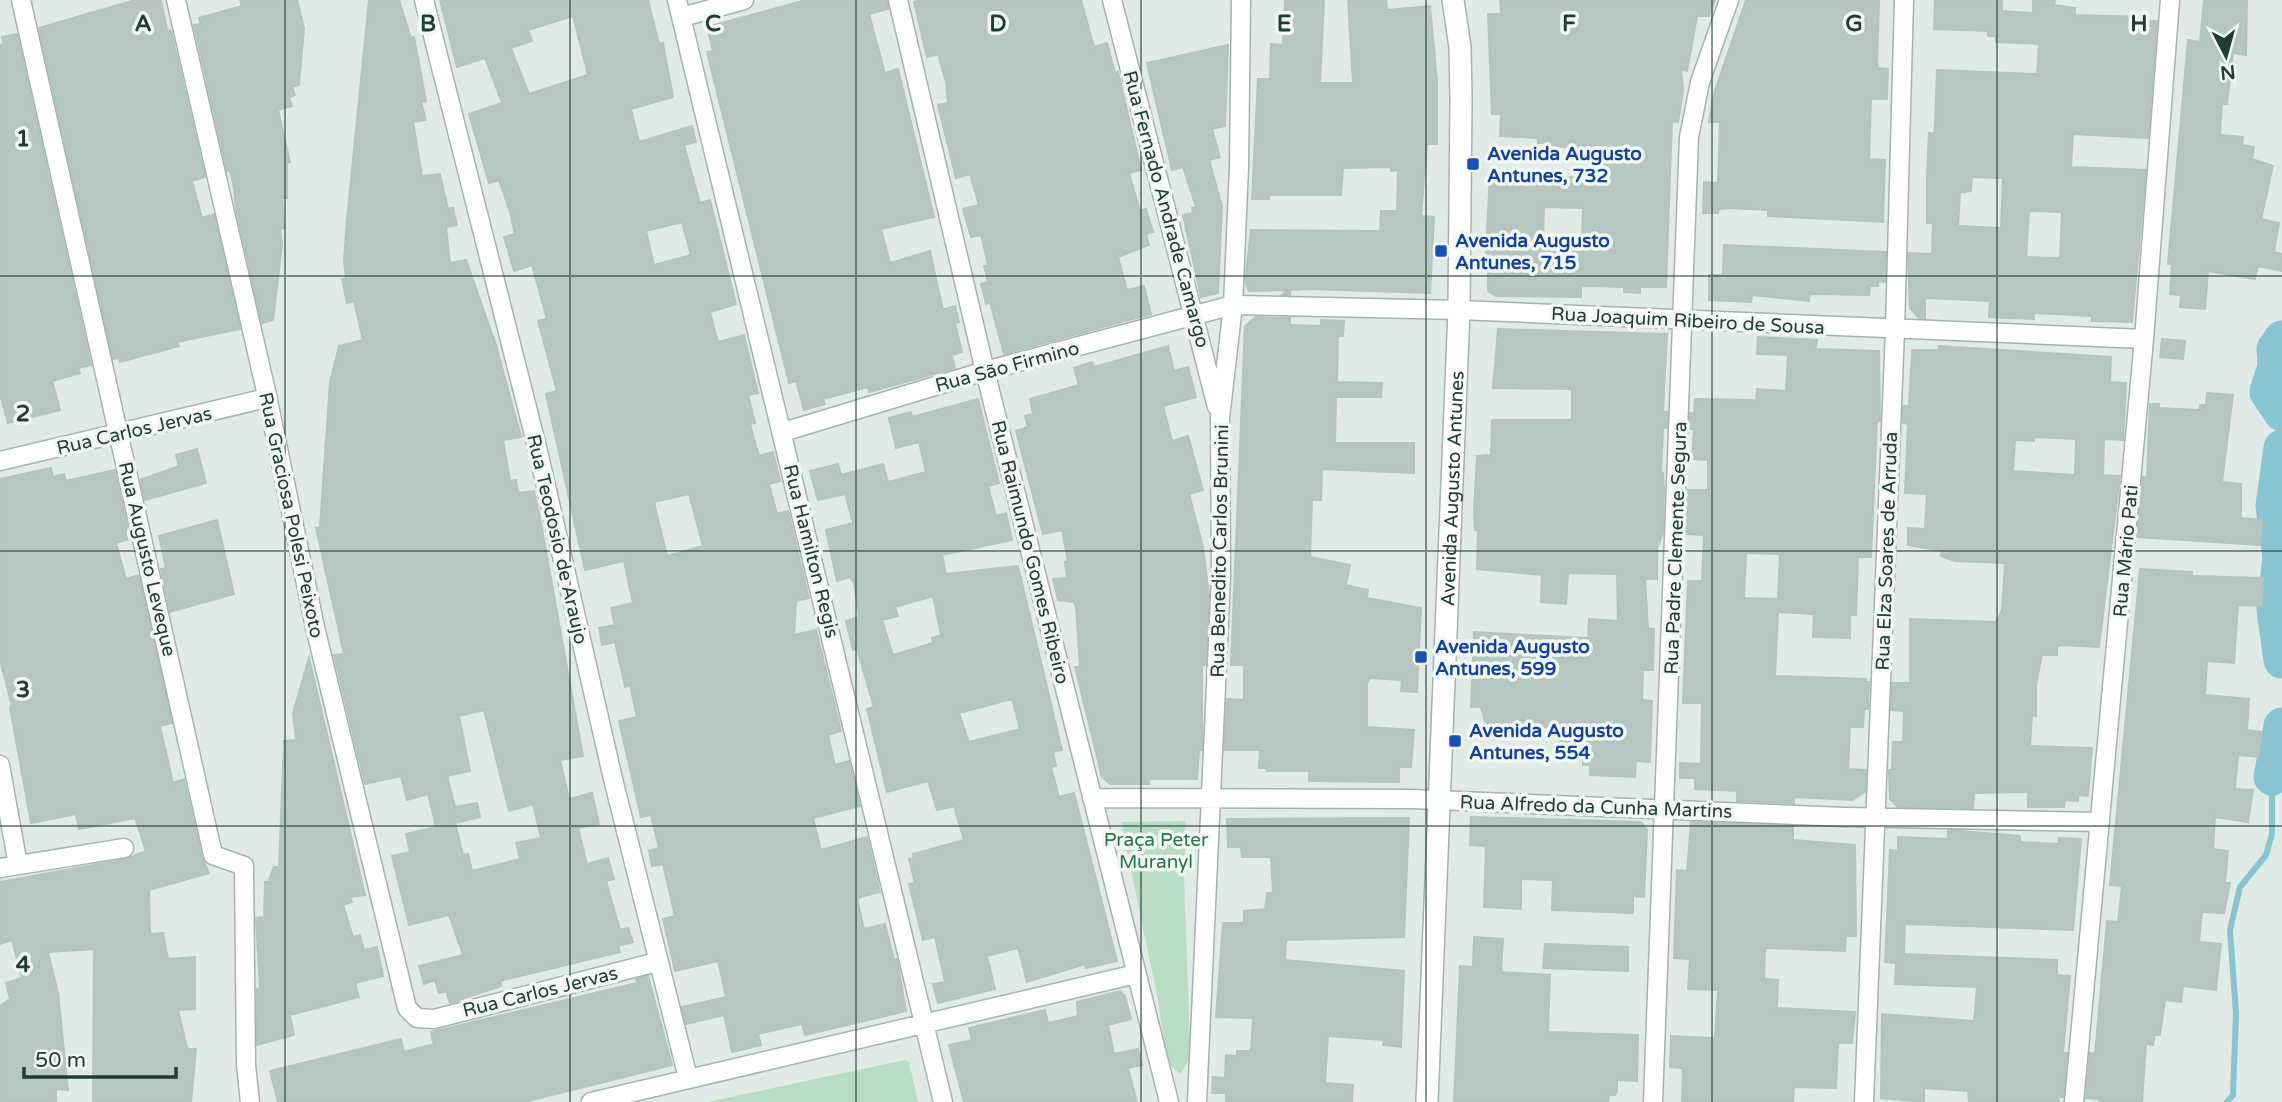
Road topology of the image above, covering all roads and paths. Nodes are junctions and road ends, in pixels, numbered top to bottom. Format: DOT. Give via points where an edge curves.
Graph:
graph roads {
  1 [pos="21,0"];
  2 [pos="176,0"];
  3 [pos="424,0"];
  4 [pos="744,0"];
  5 [pos="898,0"];
  6 [pos="1112,0"];
  7 [pos="1241,0"];
  8 [pos="1452,0"];
  9 [pos="1729,0"];
  10 [pos="1904,0"];
  11 [pos="2170,0"];
  12 [pos="679,9"];
  13 [pos="1233,305"];
  14 [pos="1459,310"];
  15 [pos="1195,316"];
  16 [pos="1683,320"];
  17 [pos="1895,330"];
  18 [pos="2144,339"];
  19 [pos="985,371"];
  20 [pos="267,398"];
  21 [pos="1220,418"];
  22 [pos="783,432"];
  23 [pos="120,434"];
  24 [pos="0,461"];
  25 [pos="0,765"];
  26 [pos="1092,798"];
  27 [pos="1212,799"];
  28 [pos="1440,800"];
  29 [pos="1665,808"];
  30 [pos="1875,817"];
  31 [pos="2100,822"];
  32 [pos="124,848"];
  33 [pos="9,867"];
  34 [pos="657,962"];
  35 [pos="1136,974"];
  36 [pos="424,1020"];
  37 [pos="925,1023"];
  38 [pos="688,1079"];
  39 [pos="652,1095"];
  40 [pos="250,1102"];
  41 [pos="591,1102"];
  42 [pos="943,1102"];
  43 [pos="1169,1102"];
  44 [pos="1197,1102"];
  45 [pos="1427,1102"];
  46 [pos="1653,1102"];
  47 [pos="1864,1102"];
  48 [pos="2074,1102"];
  1 -- 23 [label="street, Rua Augusto Leveque"];
  2 -- 20 [label="street, Rua Graciosa Polesi Peixoto"];
  3 -- 34 [label="street, Rua Teodosio de Araujo" via="535,438"];
  4 -- 12 [label="street"];
  5 -- 19 [label="street, Rua Raimundo Gomes Ribeiro"];
  6 -- 15 [label="street, Rua Fernado Andrade Camargo"];
  7 -- 13 [label="street, Rua Benedito Carlos Brunini"];
  8 -- 14 [label="street, Avenida Augusto Antunes" via="1460,47"];
  9 -- 16 [label="street, Rua Padre Clemente Segura" via="1700,82 1689,136"];
  10 -- 17 [label="street, Rua Elza Soares de Arruda"];
  11 -- 18 [label="street, Rua Mário Pati"];
  12 -- 22 [label="street, Rua Hamilton Regis"];
  13 -- 14 [label="street, Rua Joaquim Ribeiro de Sousa"];
  13 -- 15 [label="street, Rua São Firmino"];
  13 -- 21 [label="street, Rua Benedito Carlos Brunini"];
  14 -- 16 [label="street, Rua Joaquim Ribeiro de Sousa"];
  14 -- 28 [label="street, Avenida Augusto Antunes"];
  15 -- 19 [label="street, Rua São Firmino"];
  15 -- 21 [label="street, Rua Fernado Andrade Camargo"];
  16 -- 17 [label="street, Rua Joaquim Ribeiro de Sousa"];
  16 -- 29 [label="street, Rua Padre Clemente Segura"];
  17 -- 18 [label="street, Rua Joaquim Ribeiro de Sousa"];
  17 -- 30 [label="street, Rua Elza Soares de Arruda"];
  18 -- 31 [label="street, Rua Mário Pati"];
  19 -- 22 [label="street, Rua São Firmino"];
  19 -- 26 [label="street, Rua Raimundo Gomes Ribeiro"];
  20 -- 23 [label="street, Rua Carlos Jervas"];
  20 -- 36 [label="street, Rua Graciosa Polesi Peixoto" via="407,1008"];
  21 -- 27 [label="street, Rua Benedito Carlos Brunini" via="1221,576"];
  22 -- 37 [label="street, Rua Hamilton Regis"];
  23 -- 24 [label="street, Rua Carlos Jervas"];
  23 -- 40 [label="street, Rua Augusto Leveque" via="213,855 244,866"];
  25 -- 33 [label="street"];
  26 -- 27 [label="street, Rua Alfredo da Cunha Martins"];
  26 -- 35 [label="street, Rua Raimundo Gomes Ribeiro"];
  27 -- 28 [label="street, Rua Alfredo da Cunha Martins"];
  27 -- 44 [label="street, Rua Benedito Carlos Brunini"];
  28 -- 29 [label="street, Rua Alfredo da Cunha Martins"];
  28 -- 45 [label="street, Avenida Augusto Antunes"];
  29 -- 30 [label="street, Rua Alfredo da Cunha Martins"];
  29 -- 46 [label="street, Rua Padre Clemente Segura"];
  30 -- 31 [label="street, Rua Alfredo da Cunha Martins"];
  30 -- 47 [label="street, Rua Elza Soares de Arruda"];
  31 -- 48 [label="street, Rua Mário Pati"];
  32 -- 33 [label="street"];
  34 -- 36 [label="street, Rua Carlos Jervas"];
  34 -- 38 [label="street, Rua Teodosio de Araujo"];
  35 -- 37 [label="street"];
  35 -- 43 [label="street, Rua Raimundo Gomes Ribeiro"];
  37 -- 38 [label="street"];
  37 -- 42 [label="street, Rua Hamilton Regis"];
  38 -- 39 [label="street"];
  39 -- 41 [label="street"];
}
